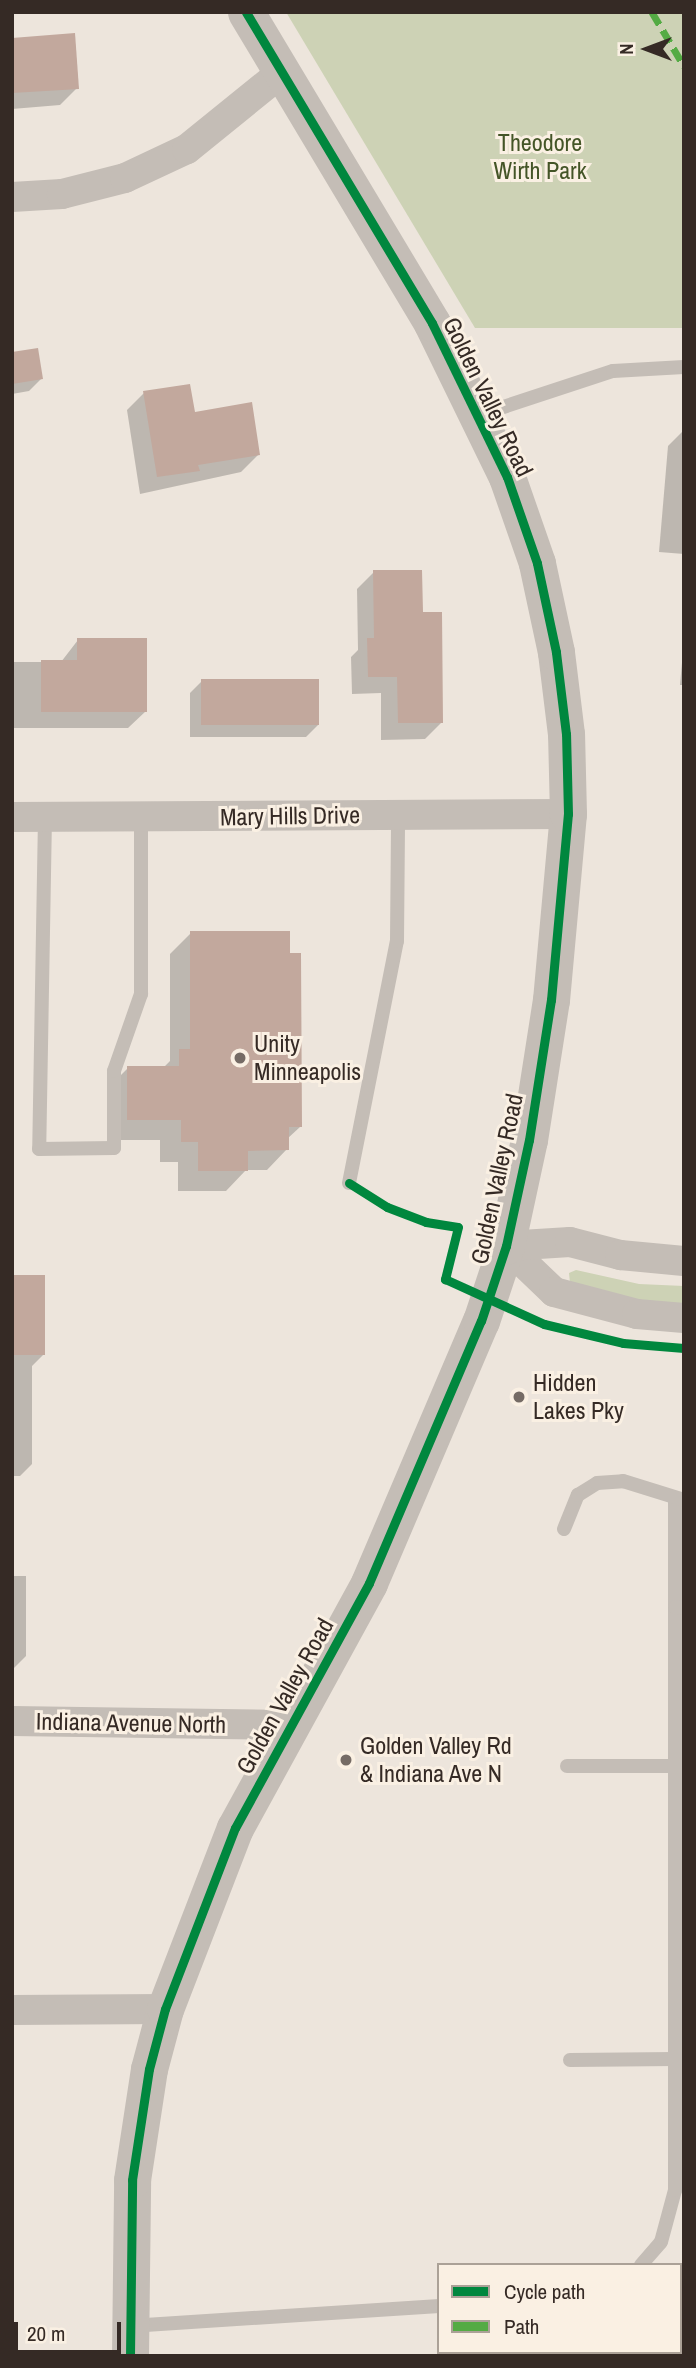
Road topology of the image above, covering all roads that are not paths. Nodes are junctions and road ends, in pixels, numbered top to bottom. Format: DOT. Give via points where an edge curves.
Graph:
graph roads {
  1 [pos="246,12"];
  2 [pos="281,73"];
  3 [pos="12,197"];
  4 [pos="684,367"];
  5 [pos="479,415"];
  6 [pos="568,814"];
  7 [pos="398,815"];
  8 [pos="12,817"];
  9 [pos="45,817"];
  10 [pos="141,818"];
  11 [pos="349,1184"];
  12 [pos="506,1246"];
  13 [pos="684,1261"];
  14 [pos="684,1318"];
  15 [pos="680,1500"];
  16 [pos="565,1529"];
  17 [pos="680,1607"];
  18 [pos="12,1721"];
  19 [pos="291,1725"];
  20 [pos="568,1766"];
  21 [pos="674,1766"];
  22 [pos="12,2010"];
  23 [pos="164,2010"];
  24 [pos="676,2059"];
  25 [pos="570,2060"];
  26 [pos="643,2263"];
  27 [pos="437,2306"];
  28 [pos="130,2341"];
  1 -- 2 [label="street, Golden Valley Road"];
  2 -- 3 [label="street" via="187,149 125,178 62,194"];
  2 -- 5 [label="street, Golden Valley Road" via="432,323"];
  4 -- 5 [label="lane" via="612,371"];
  5 -- 6 [label="street, Golden Valley Road" via="537,563 563,707"];
  6 -- 7 [label="street, Mary Hills Drive"];
  6 -- 12 [label="street, Golden Valley Road" via="551,1000"];
  7 -- 10 [label="street, Mary Hills Drive"];
  7 -- 11 [label="lane" via="397,941"];
  8 -- 9 [label="street, Mary Hills Drive"];
  9 -- 10 [label="street, Mary Hills Drive"];
  9 -- 10 [label="lane" via="39,1149 114,1148 114,1072 141,994"];
  12 -- 13 [label="street" via="570,1242 620,1255"];
  12 -- 14 [label="street" via="554,1292 637,1314"];
  12 -- 19 [label="street, Golden Valley Road" via="433,1441 369,1583"];
  15 -- 16 [label="lane" via="648,1486 623,1481 597,1483 578,1494"];
  15 -- 17 [label="lane"];
  17 -- 21 [label="lane"];
  18 -- 19 [label="street, Indiana Avenue North"];
  19 -- 23 [label="street, Golden Valley Road" via="211,1881"];
  20 -- 21 [label="lane"];
  21 -- 24 [label="lane"];
  22 -- 23 [label="street"];
  23 -- 28 [label="street, Golden Valley Road" via="149,2069 132,2180"];
  24 -- 25 [label="lane"];
  24 -- 26 [label="lane" via="676,2190 661,2242"];
  27 -- 28 [label="lane"];
}
